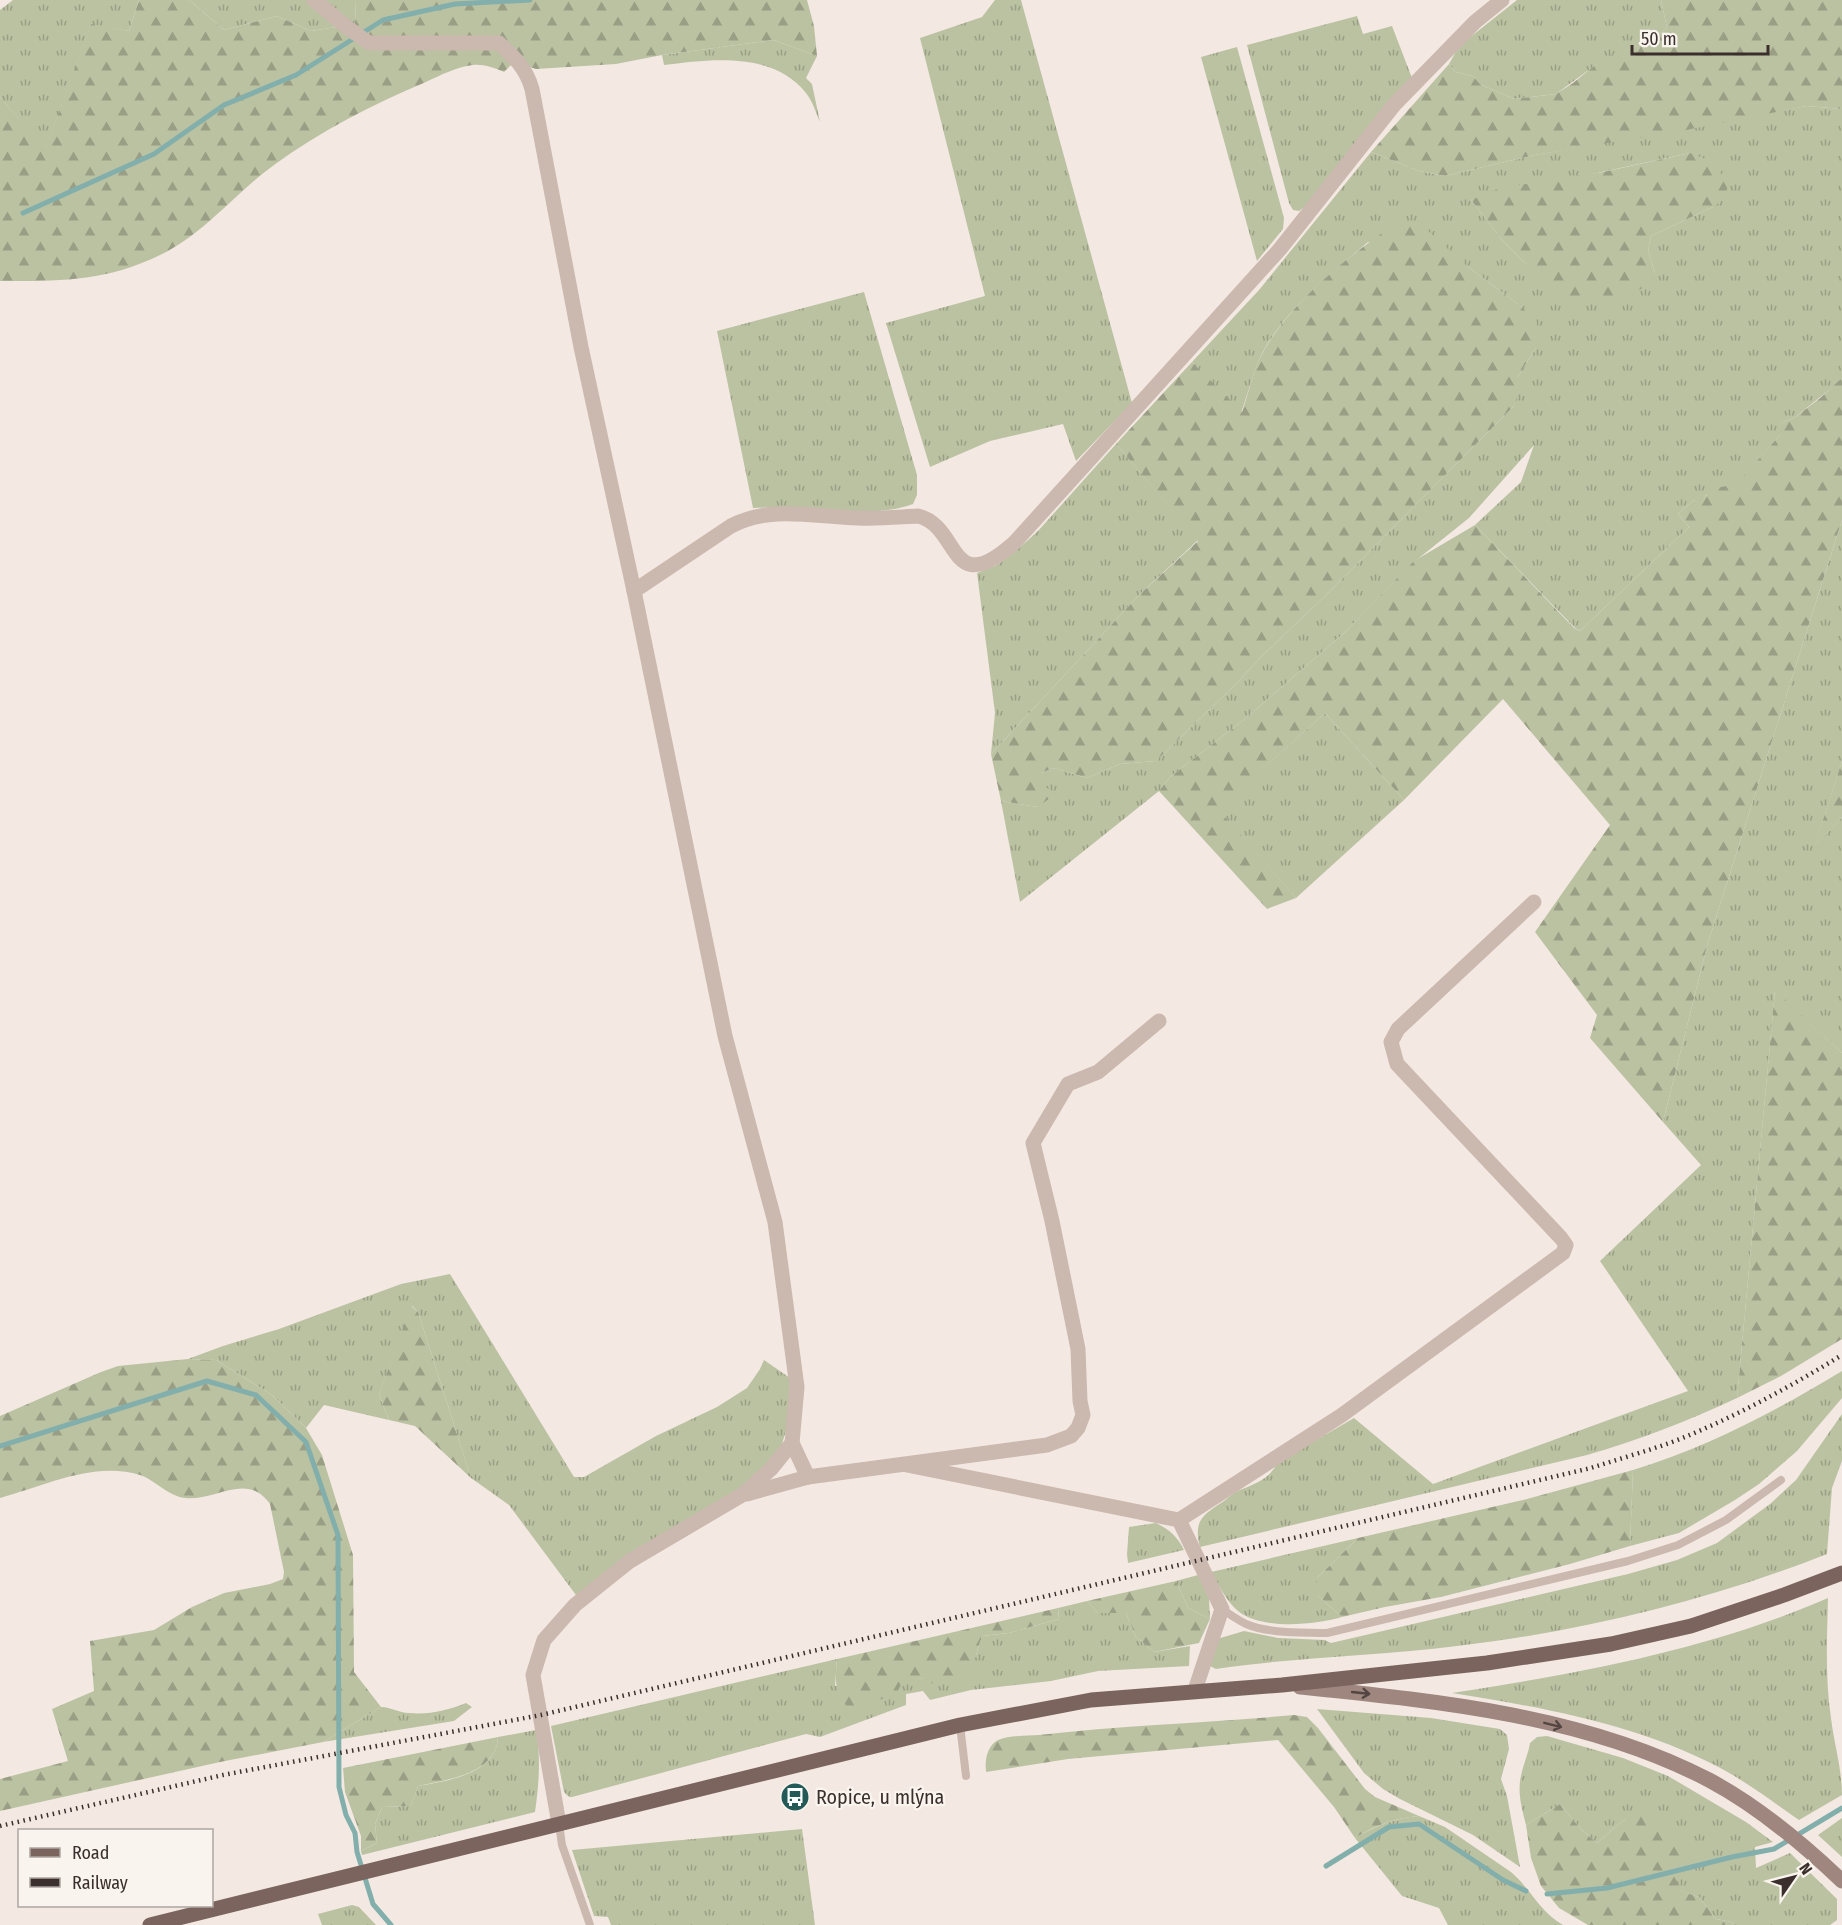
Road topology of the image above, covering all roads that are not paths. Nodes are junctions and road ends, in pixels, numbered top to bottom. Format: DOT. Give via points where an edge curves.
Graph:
graph roads {
  1 [pos="314,0"];
  2 [pos="1502,0"];
  3 [pos="634,591"];
  4 [pos="1534,902"];
  5 [pos="1159,1021"];
  6 [pos="792,1443"];
  7 [pos="907,1465"];
  8 [pos="808,1477"];
  9 [pos="1781,1480"];
  10 [pos="742,1495"];
  11 [pos="1179,1520"];
  12 [pos="1842,1573"];
  13 [pos="1222,1609"];
  14 [pos="1282,1685"];
  15 [pos="1195,1690"];
  16 [pos="960,1725"];
  17 [pos="966,1776"];
  18 [pos="559,1824"];
  19 [pos="1842,1881"];
  20 [pos="150,1925"];
  21 [pos="590,1925"];
  1 -- 3 [label="street" via="368,42 499,43 528,74"];
  2 -- 3 [label="street" via="1475,22 1394,105 1280,249 998,558 977,565 967,563 957,556 938,528 918,516 858,518 772,513 743,519"];
  3 -- 6 [label="street" via="725,1036 775,1221 797,1387"];
  4 -- 11 [label="street" via="1398,1029 1391,1041 1397,1064 1561,1238 1566,1245 1563,1253 1342,1414"];
  5 -- 7 [label="street" via="1098,1072 1068,1084 1033,1143 1078,1350 1083,1414 1078,1428 1071,1436 1047,1444"];
  6 -- 8 [label="street"];
  6 -- 10 [label="street"];
  7 -- 8 [label="street"];
  7 -- 11 [label="street"];
  8 -- 10 [label="street"];
  9 -- 13 [label="lane" via="1726,1520 1678,1545 1327,1633 1258,1627"];
  10 -- 18 [label="street" via="630,1561 575,1605 544,1640 533,1676"];
  11 -- 13 [label="street"];
  12 -- 14 [label="main road" via="1691,1626 1611,1644 1486,1663"];
  13 -- 15 [label="street"];
  14 -- 15 [label="main road"];
  14 -- 19 [label="main road, one-way" via="1434,1701 1580,1731 1643,1752 1708,1780 1745,1802 1807,1847"];
  15 -- 16 [label="main road" via="1092,1700"];
  16 -- 17 [label="lane"];
  16 -- 18 [label="main road"];
  18 -- 20 [label="main road"];
  18 -- 21 [label="lane" via="562,1845"];
}
